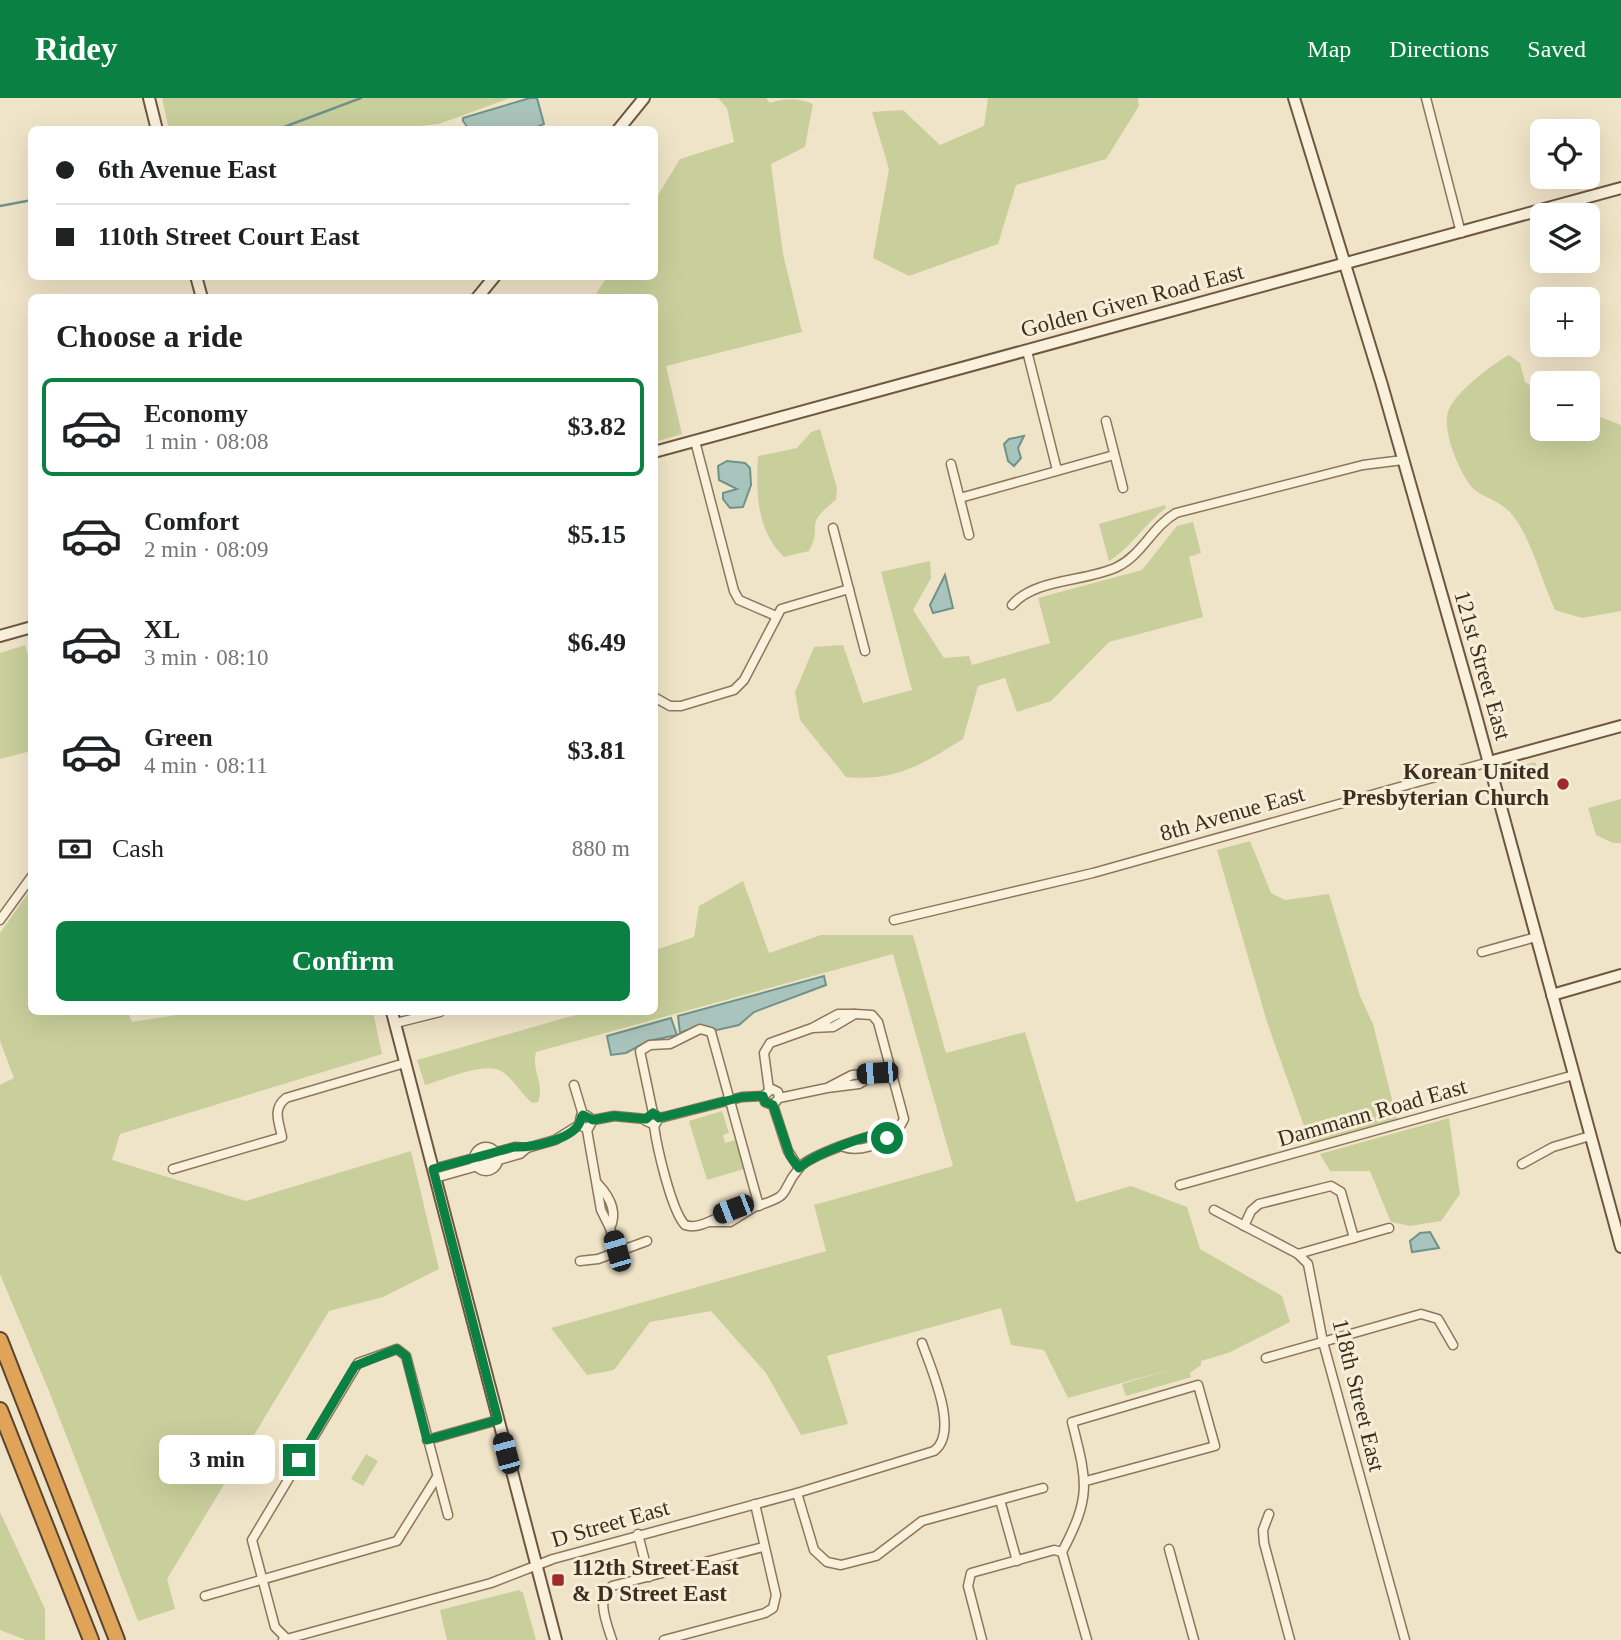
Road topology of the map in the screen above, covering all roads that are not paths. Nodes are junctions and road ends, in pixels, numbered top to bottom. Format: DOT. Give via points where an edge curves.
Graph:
graph roads {
  1 [pos="149,98"];
  2 [pos="644,98"];
  3 [pos="1294,98"];
  4 [pos="1426,98"];
  5 [pos="156,126"];
  6 [pos="621,126"];
  7 [pos="1621,188"];
  8 [pos="1461,233"];
  9 [pos="1345,264"];
  10 [pos="492,280"];
  11 [pos="480,294"];
  12 [pos="1027,351"];
  13 [pos="1106,421"];
  14 [pos="695,441"];
  15 [pos="658,451"];
  16 [pos="1114,455"];
  17 [pos="1403,460"];
  18 [pos="951,464"];
  19 [pos="1058,470"];
  20 [pos="1123,488"];
  21 [pos="960,498"];
  22 [pos="833,528"];
  23 [pos="969,535"];
  24 [pos="849,589"];
  25 [pos="1012,606"];
  26 [pos="776,616"];
  27 [pos="28,628"];
  28 [pos="0,636"];
  29 [pos="865,651"];
  30 [pos="658,699"];
  31 [pos="1621,726"];
  32 [pos="1489,762"];
  33 [pos="28,882"];
  34 [pos="0,920"];
  35 [pos="894,920"];
  36 [pos="1536,937"];
  37 [pos="1482,952"];
  38 [pos="1621,975"];
  39 [pos="1552,995"];
  40 [pos="393,1015"];
  41 [pos="428,1015"];
  42 [pos="396,1023"];
  43 [pos="405,1063"];
  44 [pos="888,1069"];
  45 [pos="1574,1075"];
  46 [pos="574,1085"];
  47 [pos="766,1093"];
  48 [pos="729,1100"];
  49 [pos="776,1102"];
  50 [pos="583,1115"];
  51 [pos="653,1119"];
  52 [pos="593,1120"];
  53 [pos="583,1127"];
  54 [pos="1590,1136"];
  55 [pos="497,1156"];
  56 [pos="475,1162"];
  57 [pos="1522,1164"];
  58 [pos="799,1168"];
  59 [pos="173,1169"];
  60 [pos="434,1174"];
  61 [pos="1180,1185"];
  62 [pos="757,1207"];
  63 [pos="1214,1210"];
  64 [pos="1244,1226"];
  65 [pos="1389,1228"];
  66 [pos="1354,1238"];
  67 [pos="647,1241"];
  68 [pos="1621,1247"];
  69 [pos="617,1251"];
  70 [pos="1298,1254"];
  71 [pos="580,1261"];
  72 [pos="0,1340"];
  73 [pos="1323,1342"];
  74 [pos="922,1343"];
  75 [pos="1453,1345"];
  76 [pos="1266,1358"];
  77 [pos="0,1410"];
  78 [pos="498,1420"];
  79 [pos="427,1440"];
  80 [pos="437,1478"];
  81 [pos="1086,1481"];
  82 [pos="1043,1488"];
  83 [pos="797,1493"];
  84 [pos="1000,1500"];
  85 [pos="755,1504"];
  86 [pos="1269,1514"];
  87 [pos="448,1515"];
  88 [pos="638,1534"];
  89 [pos="763,1547"];
  90 [pos="1169,1549"];
  91 [pos="1062,1552"];
  92 [pos="1017,1561"];
  93 [pos="536,1566"];
  94 [pos="649,1577"];
  95 [pos="262,1580"];
  96 [pos="205,1596"];
  97 [pos="285,1639"];
  98 [pos="91,1640"];
  99 [pos="117,1640"];
  100 [pos="555,1640"];
  101 [pos="612,1640"];
  102 [pos="663,1640"];
  103 [pos="982,1640"];
  104 [pos="1087,1640"];
  105 [pos="1194,1640"];
  106 [pos="1290,1640"];
  107 [pos="1405,1640"];
  1 -- 5 [label="street"];
  2 -- 6 [label="street"];
  3 -- 9 [label="street, 121st Street East"];
  4 -- 8 [label="street"];
  7 -- 8 [label="street, Golden Given Road East"];
  8 -- 9 [label="street, Golden Given Road East"];
  9 -- 12 [label="street, Golden Given Road East"];
  9 -- 17 [label="street, 121st Street East"];
  10 -- 11 [label="street"];
  12 -- 14 [label="street, Golden Given Road East"];
  12 -- 19 [label="street"];
  13 -- 16 [label="street"];
  14 -- 15 [label="street, Golden Given Road East"];
  14 -- 26 [label="street" via="734,591 739,600"];
  16 -- 19 [label="street"];
  16 -- 20 [label="street"];
  17 -- 25 [label="street" via="1363,464 1176,513 1125,563 1027,592"];
  17 -- 32 [label="street, 121st Street East"];
  18 -- 21 [label="street"];
  19 -- 21 [label="street"];
  21 -- 23 [label="street"];
  22 -- 24 [label="street"];
  24 -- 26 [label="street" via="786,607"];
  24 -- 29 [label="street"];
  26 -- 30 [label="street" via="734,691 681,706"];
  27 -- 28 [label="street"];
  31 -- 32 [label="street, 8th Avenue East"];
  32 -- 35 [label="street, 8th Avenue East" via="1093,873"];
  32 -- 36 [label="street, 121st Street East"];
  33 -- 34 [label="street"];
  36 -- 37 [label="street"];
  36 -- 39 [label="street, 121st Street East"];
  38 -- 39 [label="street"];
  39 -- 45 [label="street, 121st Street East"];
  40 -- 42 [label="street"];
  41 -- 42 [label="street"];
  42 -- 43 [label="street"];
  43 -- 59 [label="street" via="286,1098 277,1114 282,1137"];
  43 -- 60 [label="street"];
  44 -- 47 [label="street" via="878,1023 869,1013 838,1014 770,1043 764,1053"];
  44 -- 49 [label="street" via="859,1084"];
  44 -- 58 [label="street" via="904,1119 901,1127 867,1147 844,1147 816,1156"];
  45 -- 54 [label="street, 121st Street East"];
  45 -- 61 [label="street, Dammann Road East"];
  46 -- 50 [label="street"];
  47 -- 48 [label="street"];
  47 -- 49 [label="street" via="765,1102"];
  47 -- 49 [label="street" via="778,1092"];
  48 -- 51 [label="street"];
  48 -- 51 [label="street" via="715,1038 710,1032 695,1031 670,1044 646,1046 638,1054"];
  48 -- 62 [label="street"];
  49 -- 58 [label="street" via="790,1156"];
  50 -- 52 [label="street"];
  50 -- 53 [label="street"];
  51 -- 52 [label="street" via="614,1116"];
  51 -- 62 [label="street" via="663,1168 682,1222 692,1227 730,1222"];
  52 -- 53 [label="street" via="593,1125"];
  53 -- 55 [label="street" via="520,1154"];
  53 -- 69 [label="street" via="601,1210"];
  54 -- 57 [label="street" via="1553,1147"];
  54 -- 68 [label="street, 121st Street East"];
  55 -- 56 [label="street" via="489,1171"];
  55 -- 56 [label="street" via="482,1147"];
  56 -- 60 [label="street"];
  58 -- 62 [label="street" via="785,1195"];
  60 -- 78 [label="street"];
  63 -- 64 [label="street"];
  64 -- 66 [label="street" via="1259,1204 1331,1186 1341,1192"];
  64 -- 70 [label="street"];
  65 -- 66 [label="street"];
  66 -- 70 [label="street"];
  67 -- 69 [label="street"];
  69 -- 71 [label="street"];
  70 -- 73 [label="street, 118th Street East" via="1308,1264"];
  72 -- 99 [label="highway"];
  73 -- 75 [label="street" via="1427,1314 1438,1318"];
  73 -- 76 [label="street"];
  73 -- 107 [label="street, 118th Street East"];
  74 -- 83 [label="street, D Street East" via="947,1426 934,1451"];
  77 -- 98 [label="highway"];
  78 -- 79 [label="street"];
  78 -- 93 [label="street"];
  79 -- 80 [label="street"];
  79 -- 95 [label="street" via="406,1356 397,1349 355,1366 255,1531 252,1543"];
  80 -- 87 [label="street"];
  80 -- 95 [label="street" via="397,1541"];
  81 -- 81 [label="street" via="1072,1422 1198,1385 1215,1446"];
  81 -- 91 [label="street" via="1078,1519"];
  82 -- 84 [label="street"];
  83 -- 84 [label="street" via="814,1550 833,1564 876,1556 922,1521"];
  83 -- 85 [label="street, D Street East"];
  84 -- 92 [label="street"];
  85 -- 88 [label="street, D Street East"];
  85 -- 89 [label="street"];
  86 -- 106 [label="street" via="1264,1543"];
  88 -- 93 [label="street, D Street East"];
  88 -- 94 [label="street"];
  89 -- 94 [label="street"];
  89 -- 102 [label="street" via="776,1595 773,1608"];
  90 -- 105 [label="street"];
  91 -- 92 [label="street" via="1054,1550"];
  91 -- 104 [label="street"];
  92 -- 103 [label="street" via="969,1576"];
  93 -- 97 [label="street, D Street East" via="491,1583"];
  93 -- 100 [label="street"];
  94 -- 101 [label="street" via="612,1586 604,1594"];
  95 -- 96 [label="street"];
  95 -- 97 [label="street" via="275,1627"];
}
